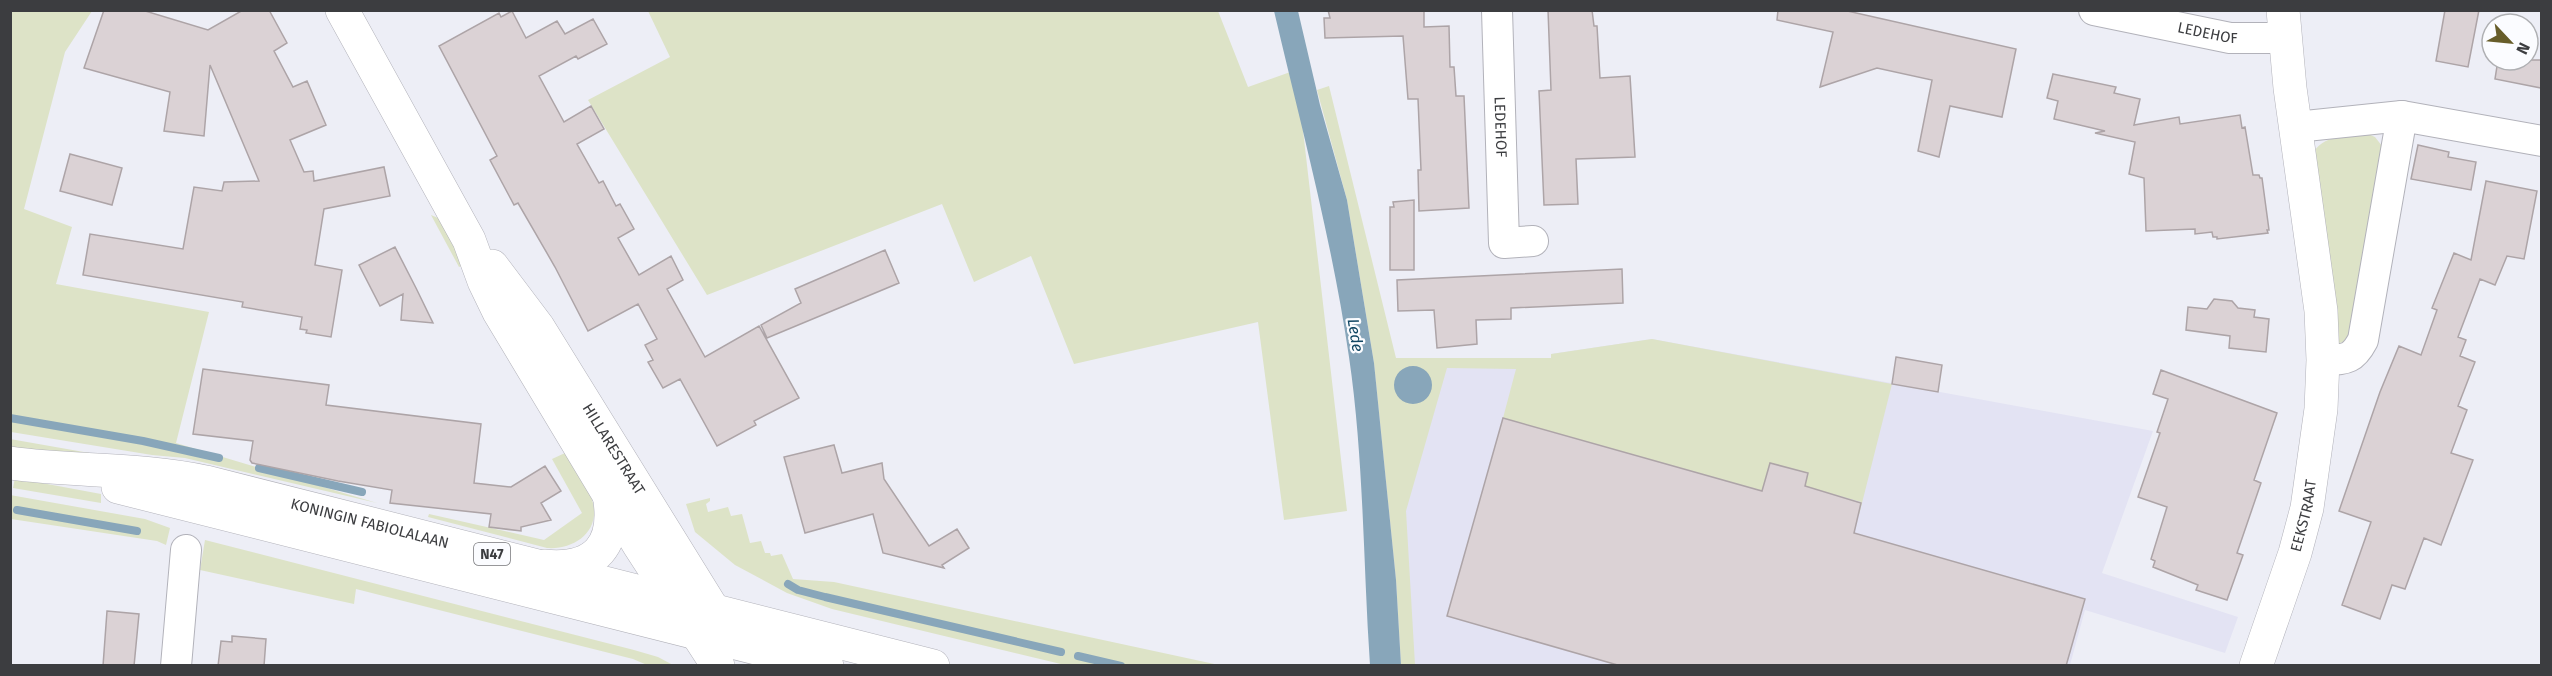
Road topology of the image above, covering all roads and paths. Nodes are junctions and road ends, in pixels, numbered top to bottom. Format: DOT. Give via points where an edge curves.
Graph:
graph roads {
  1 [pos="342,10"];
  2 [pos="1497,10"];
  3 [pos="2094,10"];
  4 [pos="2284,24"];
  5 [pos="2402,116"];
  6 [pos="2296,127"];
  7 [pos="2541,141"];
  8 [pos="469,240"];
  9 [pos="1533,241"];
  10 [pos="2323,360"];
  11 [pos="10,463"];
  12 [pos="47,468"];
  13 [pos="609,494"];
  14 [pos="186,550"];
  15 [pos="538,566"];
  16 [pos="675,600"];
  17 [pos="705,621"];
  18 [pos="733,658"];
  19 [pos="176,666"];
  20 [pos="827,666"];
  21 [pos="933,666"];
  22 [pos="2256,666"];
  1 -- 8 [label="main road, HILLARESTRAAT"];
  2 -- 9 [label="street, LEDEHOF" via="1492,243"];
  3 -- 4 [label="street, LEDEHOF" via="2230,38 2268,39"];
  4 -- 6 [label="main road, EEKSTRAAT"];
  5 -- 6 [label="street"];
  5 -- 7 [label="street"];
  5 -- 10 [label="street" via="2363,340 2356,354 2347,359"];
  6 -- 10 [label="main road, EEKSTRAAT" via="2321,311"];
  8 -- 13 [label="main road, HILLARESTRAAT" via="499,312"];
  8 -- 17 [label="main road, HILLARESTRAAT" via="538,327"];
  10 -- 22 [label="main road, EEKSTRAAT" via="2321,409 2307,508"];
  11 -- 12 [label="main road, KONINGIN FABIOLALAAN / N47"];
  12 -- 15 [label="main road, KONINGIN FABIOLALAAN / N47" via="180,477"];
  12 -- 17 [label="main road, KONINGIN FABIOLALAAN / N47"];
  13 -- 15 [label="main road" via="609,535 595,556 575,566"];
  13 -- 16 [label="main road, HILLARESTRAAT"];
  14 -- 19 [label="street"];
  15 -- 16 [label="main road, KONINGIN FABIOLALAAN / N47"];
  16 -- 17 [label="main road, HILLARESTRAAT"];
  17 -- 18 [label="main road, KONINGIN FABIOLALAAN / N47"];
  17 -- 21 [label="main road, KONINGIN FABIOLALAAN / N47"];
  18 -- 20 [label="main road, KONINGIN FABIOLALAAN / N47"];
}
